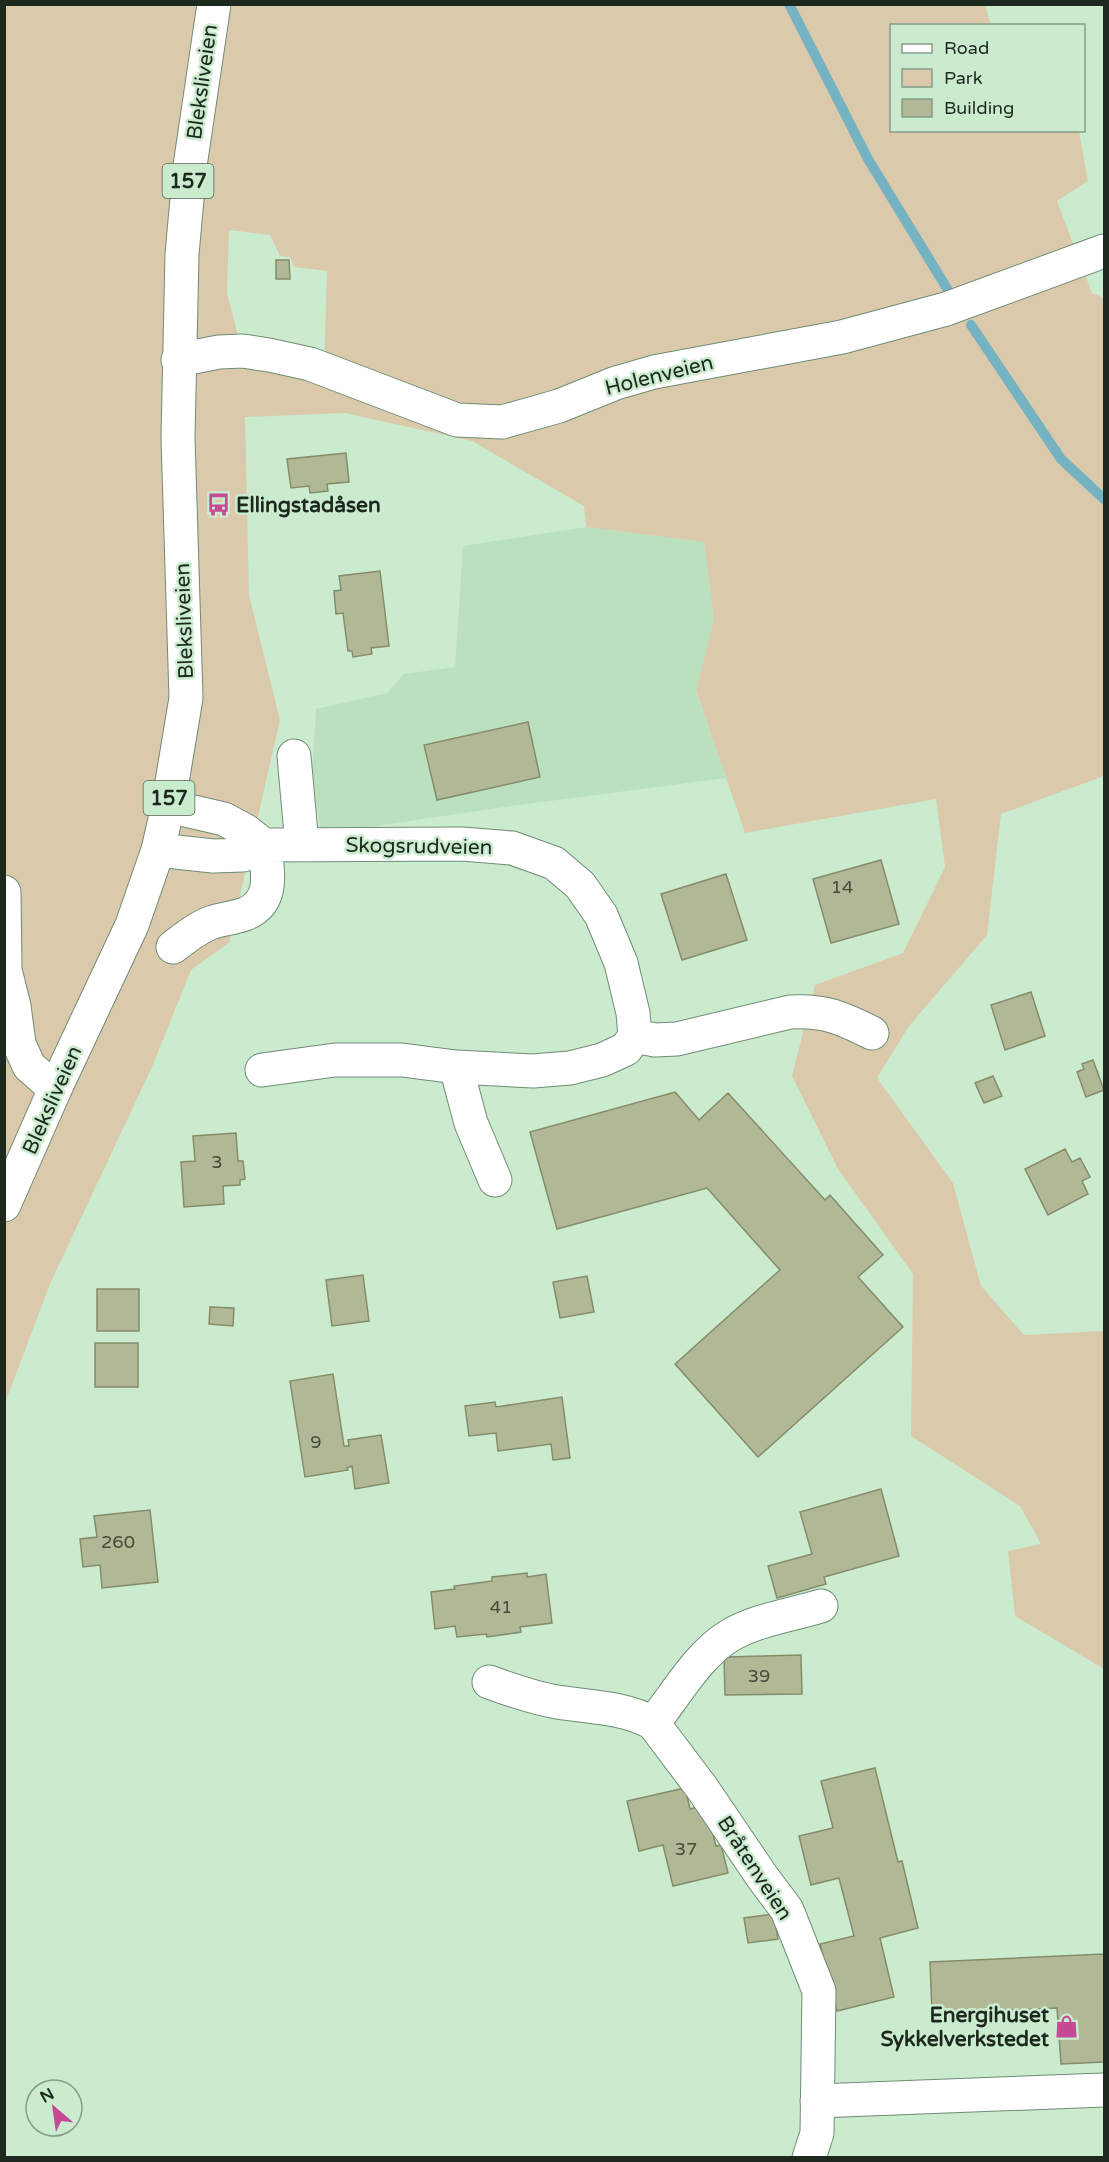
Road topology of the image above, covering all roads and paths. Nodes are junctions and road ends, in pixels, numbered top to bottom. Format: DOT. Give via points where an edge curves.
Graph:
graph roads {
  1 [pos="214,4"];
  2 [pos="1104,251"];
  3 [pos="178,360"];
  4 [pos="294,756"];
  5 [pos="168,806"];
  6 [pos="264,845"];
  7 [pos="302,845"];
  8 [pos="158,850"];
  9 [pos="4,892"];
  10 [pos="173,947"];
  11 [pos="872,1033"];
  12 [pos="635,1035"];
  13 [pos="456,1068"];
  14 [pos="262,1070"];
  15 [pos="55,1089"];
  16 [pos="495,1180"];
  17 [pos="4,1205"];
  18 [pos="821,1606"];
  19 [pos="489,1682"];
  20 [pos="653,1723"];
  21 [pos="1104,2090"];
  22 [pos="818,2101"];
  23 [pos="809,2157"];
  1 -- 3 [label="street, Bleksliveien / 157" via="190,166"];
  2 -- 3 [label="street, Holenveien" via="946,309 842,337 654,372 502,422 458,420 310,364 269,355 219,352"];
  3 -- 5 [label="street, Bleksliveien / 157" via="186,698"];
  4 -- 7 [label="street"];
  5 -- 6 [label="street" via="224,819"];
  5 -- 8 [label="street, Bleksliveien / 157"];
  6 -- 7 [label="street, Skogsrudveien"];
  6 -- 8 [label="street, Skogsrudveien" via="243,855"];
  6 -- 10 [label="street" via="268,870 262,904 247,914 195,930"];
  7 -- 12 [label="street, Skogsrudveien" via="462,844 512,848 554,863 580,885 602,915 621,963"];
  8 -- 15 [label="street, Bleksliveien / 157" via="132,925"];
  9 -- 15 [label="street" via="5,970 19,1044 29,1066"];
  11 -- 12 [label="street" via="828,1013 802,1011 677,1039 655,1040"];
  12 -- 13 [label="street" via="626,1049 570,1068"];
  13 -- 14 [label="street" via="402,1060 335,1060"];
  13 -- 16 [label="street" via="471,1124"];
  15 -- 17 [label="street, Bleksliveien / 157"];
  18 -- 20 [label="street" via="729,1636 699,1664"];
  19 -- 20 [label="street" via="555,1701 643,1717"];
  20 -- 22 [label="street, Bråtenveien" via="787,1910 819,1991"];
  21 -- 22 [label="street"];
  22 -- 23 [label="street, Bråtenveien" via="817,2133"];
}
